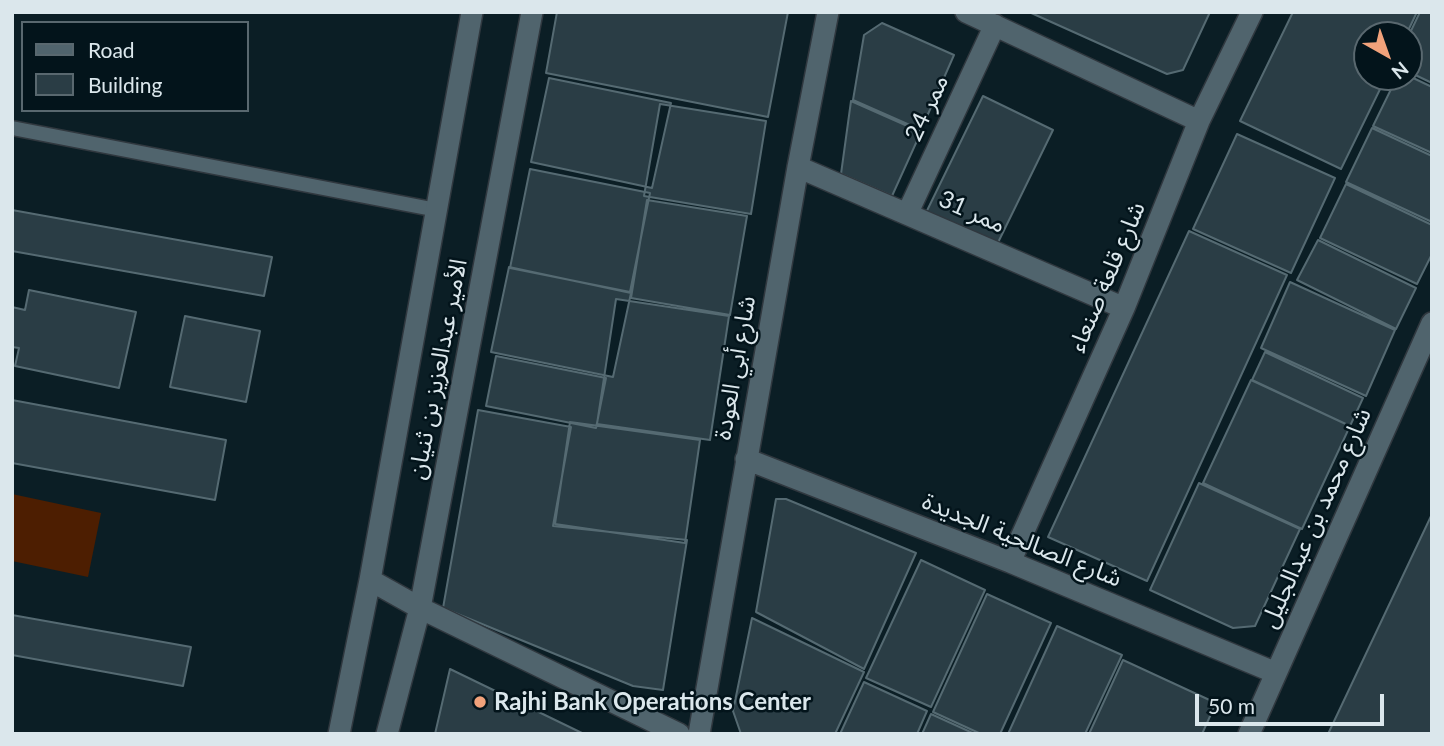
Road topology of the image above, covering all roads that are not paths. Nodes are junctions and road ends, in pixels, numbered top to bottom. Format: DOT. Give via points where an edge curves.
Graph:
graph roads {
  1 [pos="472,12"];
  2 [pos="532,12"];
  3 [pos="828,12"];
  4 [pos="967,12"];
  5 [pos="1252,12"];
  6 [pos="995,26"];
  7 [pos="1199,121"];
  8 [pos="12,128"];
  9 [pos="798,167"];
  10 [pos="437,210"];
  11 [pos="908,212"];
  12 [pos="1125,308"];
  13 [pos="1432,323"];
  14 [pos="746,459"];
  15 [pos="1010,562"];
  16 [pos="370,580"];
  17 [pos="420,608"];
  18 [pos="1276,673"];
  19 [pos="339,734"];
  20 [pos="387,734"];
  21 [pos="679,734"];
  22 [pos="699,734"];
  23 [pos="1249,734"];
  1 -- 10 [label="street, الأمير عبدالعزيز بن ثنيان"];
  2 -- 17 [label="street, الأمير عبدالعزيز بن ثنيان"];
  3 -- 9 [label="street, شارع أبي العودة"];
  4 -- 6 [label="street"];
  5 -- 7 [label="street, شارع قلعة صنعاء"];
  6 -- 7 [label="street"];
  6 -- 11 [label="street, ممر 24"];
  7 -- 12 [label="street, شارع قلعة صنعاء"];
  8 -- 10 [label="lane"];
  9 -- 11 [label="street, ممر 31"];
  9 -- 14 [label="street, شارع أبي العودة"];
  10 -- 16 [label="street, الأمير عبدالعزيز بن ثنيان"];
  11 -- 12 [label="street, ممر 31"];
  12 -- 15 [label="street, شارع قلعة صنعاء"];
  13 -- 18 [label="street, شارع محمد بن عبدالجليل"];
  14 -- 15 [label="street, شارع الصالحية الجديدة"];
  14 -- 22 [label="street, شارع أبي العودة"];
  15 -- 18 [label="street, شارع الصالحية الجديدة"];
  16 -- 17 [label="street"];
  16 -- 19 [label="street, الأمير عبدالعزيز بن ثنيان"];
  17 -- 20 [label="street, الأمير عبدالعزيز بن ثنيان"];
  17 -- 21 [label="street"];
  18 -- 23 [label="street, شارع محمد بن عبدالجليل"];
}
